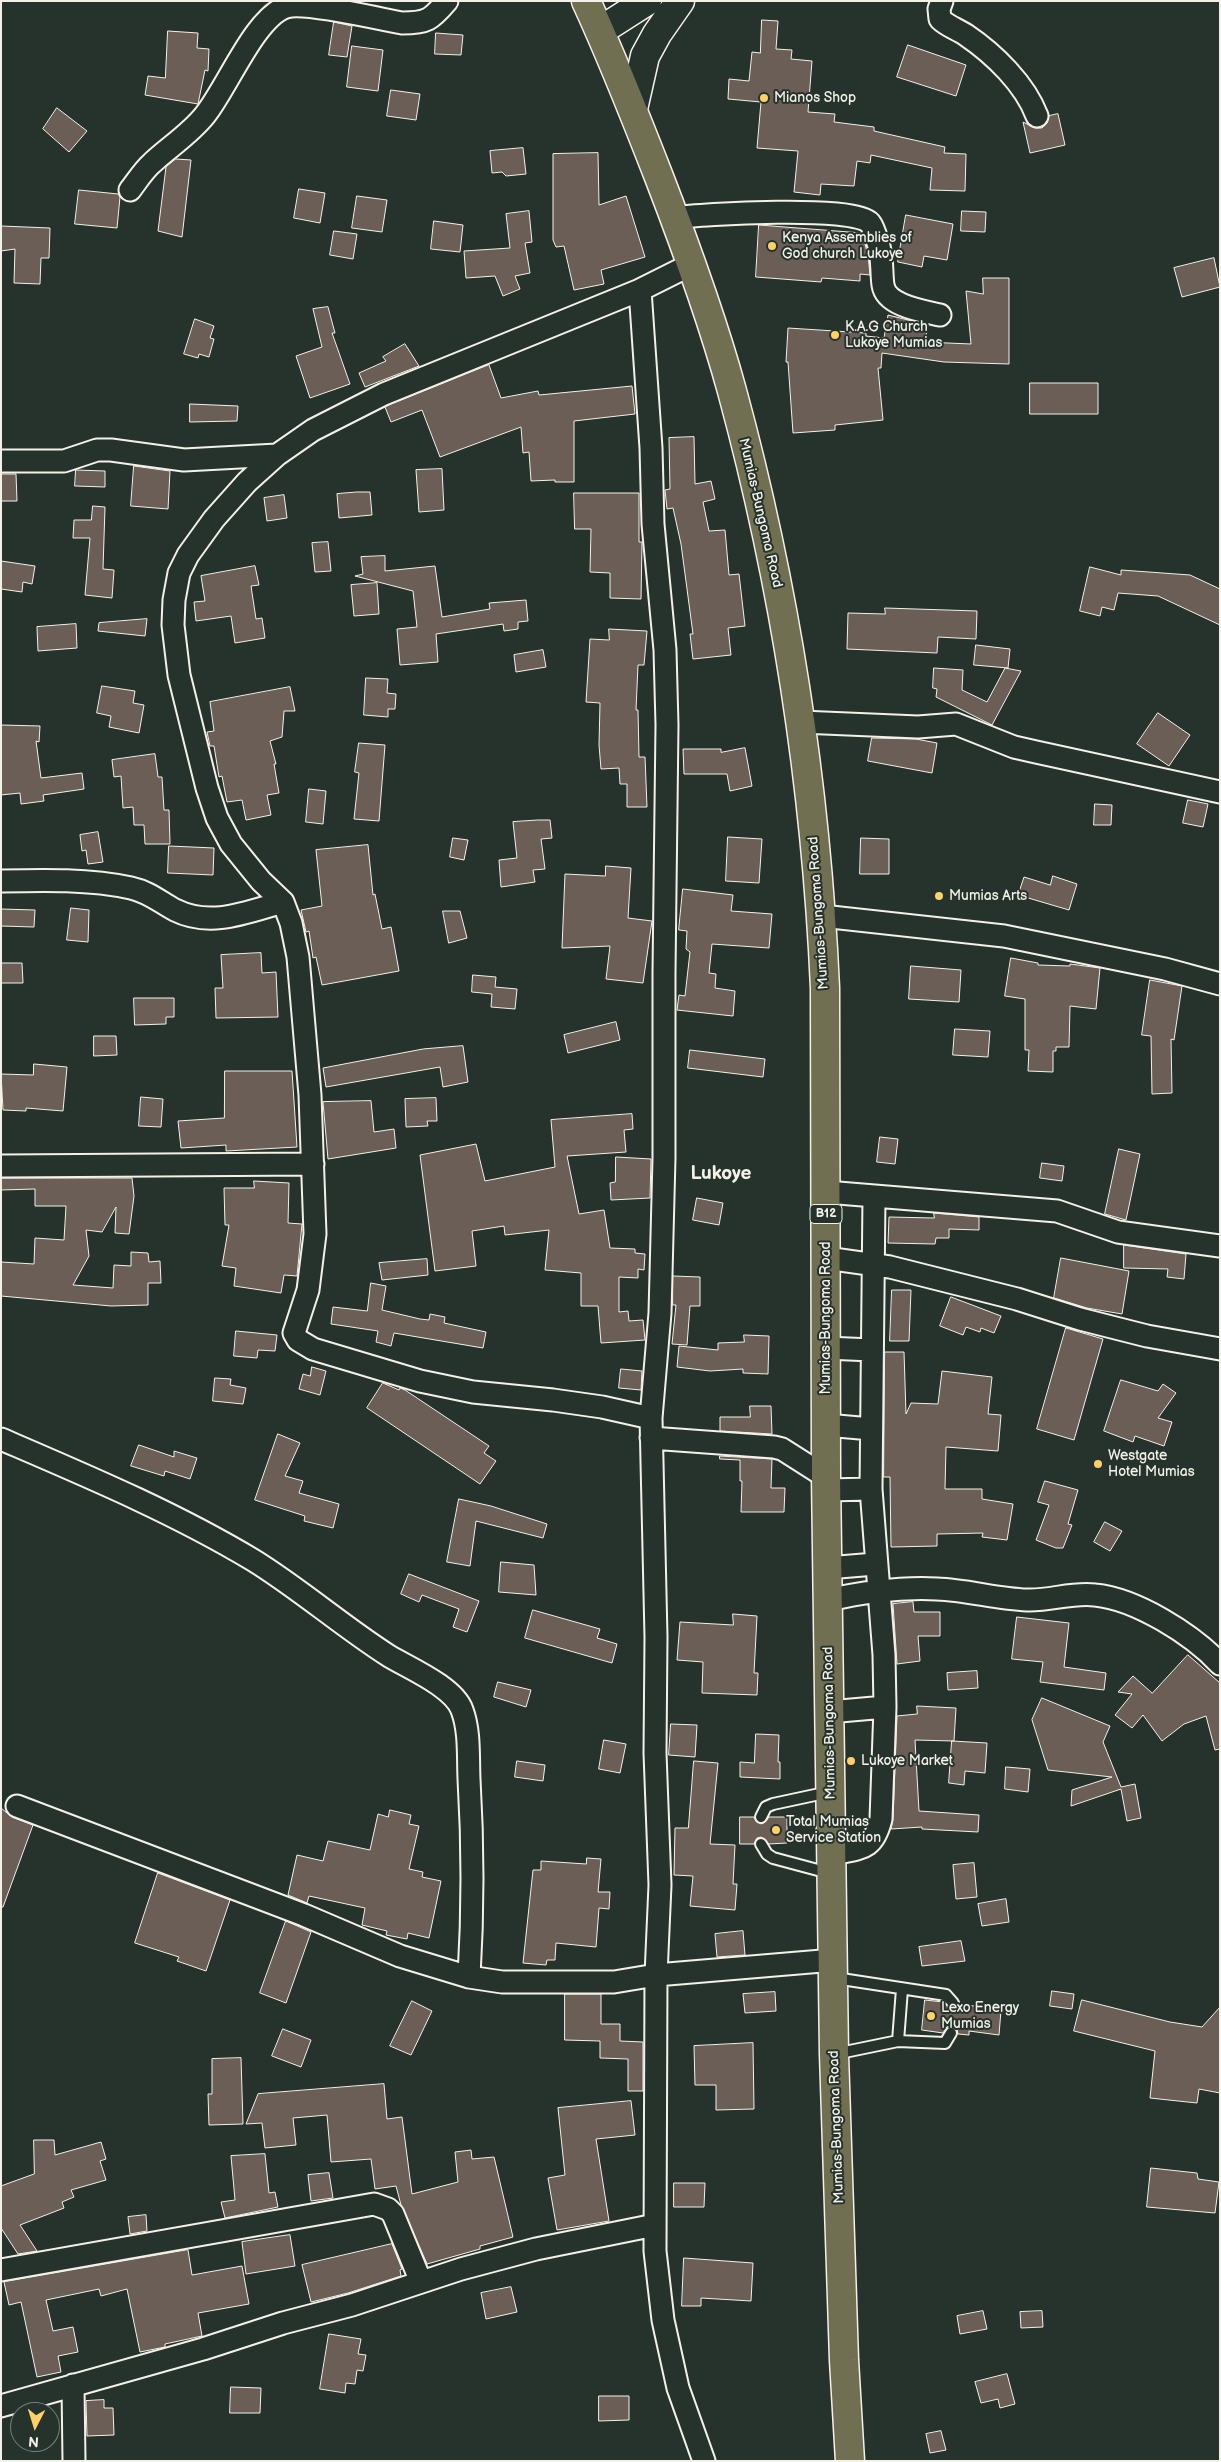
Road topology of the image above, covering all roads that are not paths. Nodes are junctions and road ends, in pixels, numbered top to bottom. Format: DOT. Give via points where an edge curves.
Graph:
graph roads {
  1 [pos="447,1"];
  2 [pos="586,1"];
  3 [pos="647,1"];
  4 [pos="680,1"];
  5 [pos="942,1"];
  6 [pos="600,31"];
  7 [pos="633,109"];
  8 [pos="1037,116"];
  9 [pos="130,190"];
  10 [pos="674,218"];
  11 [pos="692,264"];
  12 [pos="640,290"];
  13 [pos="940,315"];
  14 [pos="276,455"];
  15 [pos="1,460"];
  16 [pos="801,722"];
  17 [pos="1220,792"];
  18 [pos="1,881"];
  19 [pos="283,902"];
  20 [pos="822,916"];
  21 [pos="1220,984"];
  22 [pos="314,1164"];
  23 [pos="1,1166"];
  24 [pos="826,1192"];
  25 [pos="874,1196"];
  26 [pos="1220,1246"];
  27 [pos="826,1258"];
  28 [pos="874,1265"];
  29 [pos="826,1348"];
  30 [pos="1220,1349"];
  31 [pos="872,1350"];
  32 [pos="826,1425"];
  33 [pos="651,1428"];
  34 [pos="871,1429"];
  35 [pos="1,1439"];
  36 [pos="826,1484"];
  37 [pos="871,1489"];
  38 [pos="875,1564"];
  39 [pos="827,1568"];
  40 [pos="877,1591"];
  41 [pos="828,1600"];
  42 [pos="1220,1664"];
  43 [pos="885,1707"];
  44 [pos="829,1712"];
  45 [pos="831,1792"];
  46 [pos="17,1806"];
  47 [pos="761,1817"];
  48 [pos="761,1844"];
  49 [pos="832,1864"];
  50 [pos="834,1969"];
  51 [pos="656,1975"];
  52 [pos="468,1977"];
  53 [pos="902,1989"];
  54 [pos="953,2004"];
  55 [pos="951,2033"];
  56 [pos="898,2041"];
  57 [pos="834,2054"];
  58 [pos="655,2224"];
  59 [pos="1,2270"];
  60 [pos="420,2282"];
  61 [pos="73,2385"];
  62 [pos="1,2406"];
  63 [pos="74,2461"];
  64 [pos="704,2461"];
  65 [pos="850,2461"];
  1 -- 9 [label="street" via="429,21 418,23 305,6 281,10 260,28 205,115 150,165"];
  2 -- 6 [label="highway, Mumias-Bungoma Road / B12"];
  3 -- 6 [label="street"];
  4 -- 7 [label="street" via="645,56"];
  5 -- 8 [label="street" via="938,9 940,19 973,40 1003,67 1024,90"];
  6 -- 7 [label="highway, Mumias-Bungoma Road / B12"];
  7 -- 10 [label="highway, Mumias-Bungoma Road / B12"];
  10 -- 11 [label="highway, Mumias-Bungoma Road / B12"];
  10 -- 13 [label="street" via="742,212 820,213 865,219 871,224 880,247 883,285 888,295 903,304"];
  11 -- 12 [label="street"];
  11 -- 16 [label="highway, Mumias-Bungoma Road / B12" via="732,390 756,487 784,614"];
  12 -- 14 [label="street" via="384,394 336,417"];
  12 -- 33 [label="street" via="653,524 665,650 667,724 664,1158 660,1313"];
  14 -- 15 [label="street" via="184,460 104,450 64,461"];
  14 -- 19 [label="street" via="225,505 188,555 178,573 173,618 188,716 217,818 244,862"];
  16 -- 17 [label="street" via="918,727 956,724 1014,747"];
  16 -- 20 [label="highway, Mumias-Bungoma Road / B12"];
  18 -- 19 [label="street" via="81,882 129,887 159,898 183,913 210,919"];
  19 -- 22 [label="street" via="291,923 302,983"];
  20 -- 21 [label="street" via="1004,936 1165,969"];
  20 -- 24 [label="highway, Mumias-Bungoma Road / B12"];
  22 -- 23 [label="street"];
  22 -- 33 [label="street" via="314,1255 308,1290 294,1331 304,1345 420,1381 473,1392 602,1407"];
  24 -- 25 [label="street"];
  24 -- 27 [label="highway, Mumias-Bungoma Road / B12"];
  25 -- 26 [label="street" via="1057,1212 1118,1232"];
  25 -- 28 [label="street"];
  27 -- 28 [label="street"];
  27 -- 29 [label="highway, Mumias-Bungoma Road / B12"];
  28 -- 30 [label="street" via="1017,1299 1147,1336"];
  28 -- 31 [label="street"];
  29 -- 31 [label="street"];
  29 -- 32 [label="highway, Mumias-Bungoma Road / B12"];
  31 -- 34 [label="street"];
  32 -- 34 [label="street"];
  32 -- 36 [label="highway, Mumias-Bungoma Road / B12"];
  33 -- 36 [label="street" via="782,1449"];
  33 -- 51 [label="street" via="660,1884"];
  34 -- 37 [label="street"];
  35 -- 52 [label="street" via="132,1495 253,1560 457,1700 467,1738 471,1808 472,1921"];
  36 -- 37 [label="street"];
  36 -- 39 [label="highway, Mumias-Bungoma Road / B12"];
  37 -- 38 [label="street"];
  38 -- 39 [label="street"];
  38 -- 40 [label="street"];
  39 -- 41 [label="highway, Mumias-Bungoma Road / B12"];
  40 -- 41 [label="street"];
  40 -- 42 [label="street" via="938,1589 1027,1600 1077,1594 1110,1597 1171,1626 1192,1639"];
  40 -- 43 [label="street" via="884,1655"];
  41 -- 44 [label="highway, Mumias-Bungoma Road / B12"];
  43 -- 44 [label="street"];
  43 -- 49 [label="street" via="877,1836 865,1848"];
  44 -- 45 [label="highway, Mumias-Bungoma Road / B12"];
  45 -- 47 [label="lane" via="773,1804"];
  45 -- 49 [label="highway, Mumias-Bungoma Road / B12"];
  46 -- 52 [label="street" via="304,1915 400,1956"];
  48 -- 49 [label="lane" via="773,1858"];
  49 -- 50 [label="highway, Mumias-Bungoma Road / B12"];
  50 -- 51 [label="street"];
  50 -- 53 [label="lane"];
  50 -- 57 [label="highway, Mumias-Bungoma Road / B12"];
  51 -- 52 [label="street" via="627,1981 571,1983 502,1982"];
  51 -- 58 [label="street"];
  53 -- 54 [label="lane" via="946,1995"];
  53 -- 56 [label="lane"];
  55 -- 56 [label="lane" via="945,2043"];
  56 -- 57 [label="lane"];
  57 -- 65 [label="highway, Mumias-Bungoma Road / B12"];
  58 -- 60 [label="street" via="536,2249"];
  58 -- 64 [label="street" via="663,2320 678,2388"];
  59 -- 60 [label="street" via="374,2204 393,2214"];
  60 -- 61 [label="street" via="352,2305"];
  61 -- 62 [label="street"];
  61 -- 63 [label="street"];
}
